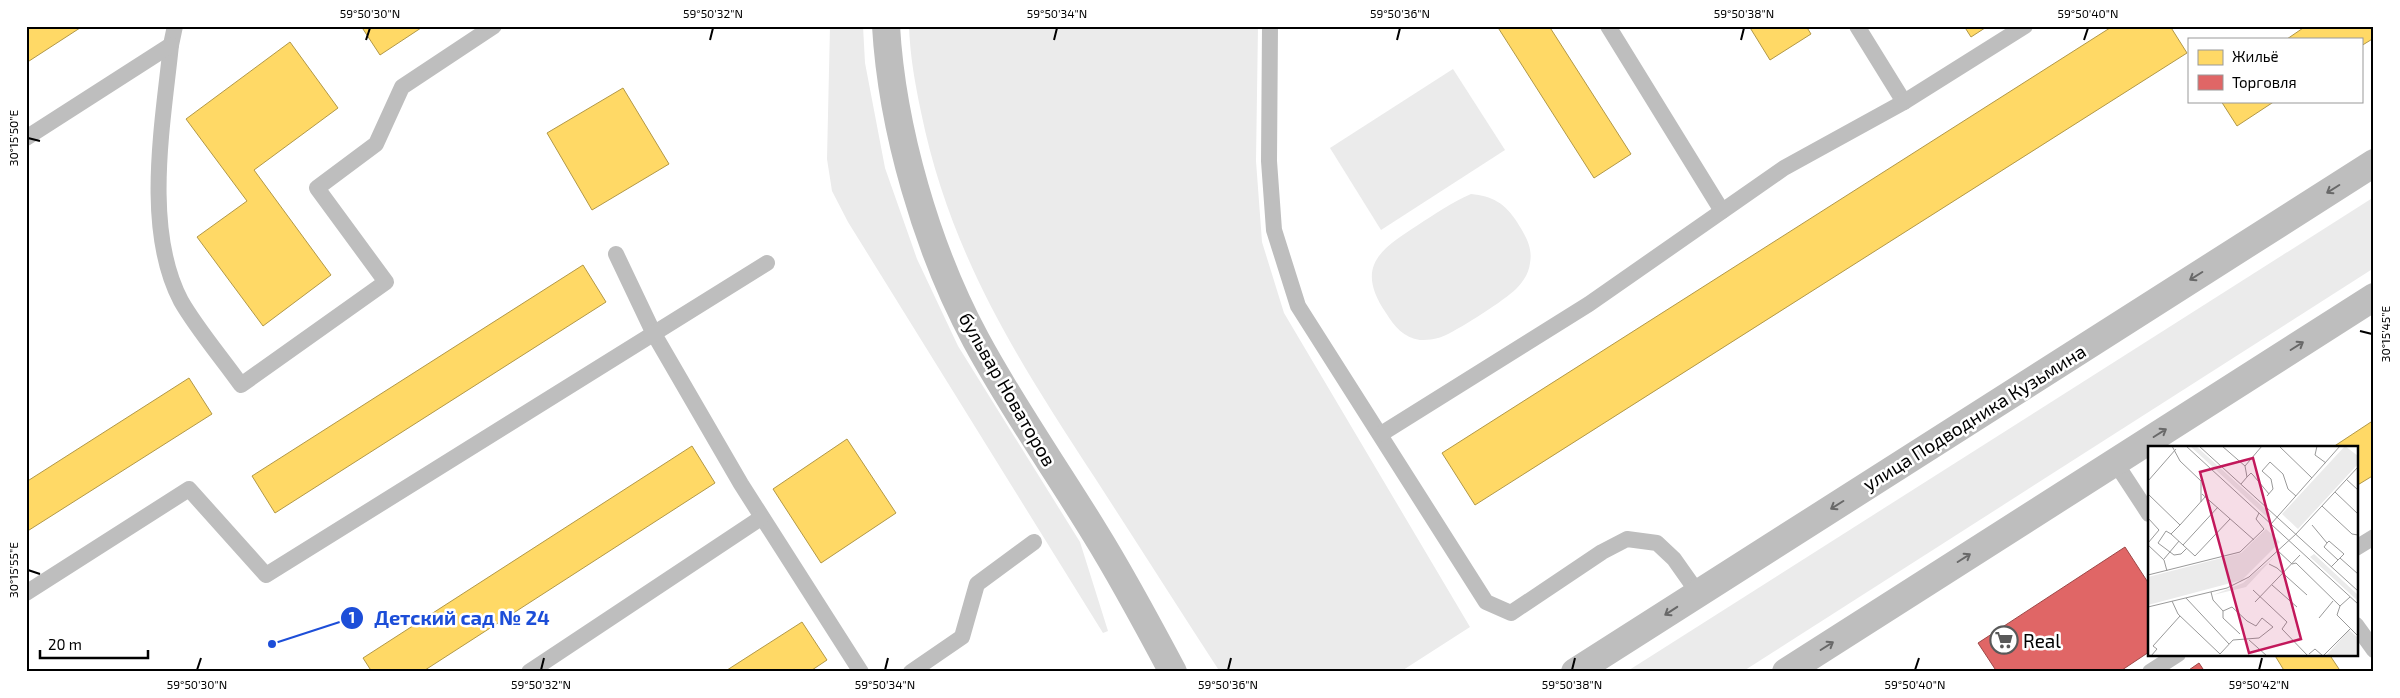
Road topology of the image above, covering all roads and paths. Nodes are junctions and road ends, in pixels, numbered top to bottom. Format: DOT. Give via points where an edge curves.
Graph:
graph roads {
  1 [pos="176,26"];
  2 [pos="494,26"];
  3 [pos="886,26"];
  4 [pos="1270,26"];
  5 [pos="1608,26"];
  6 [pos="1857,26"];
  7 [pos="2025,26"];
  8 [pos="171,45"];
  9 [pos="1904,102"];
  10 [pos="26,138"];
  11 [pos="2374,163"];
  12 [pos="1722,211"];
  13 [pos="616,254"];
  14 [pos="768,263"];
  15 [pos="2374,297"];
  16 [pos="654,334"];
  17 [pos="1381,434"];
  18 [pos="2115,462"];
  19 [pos="2148,512"];
  20 [pos="761,518"];
  21 [pos="2374,537"];
  22 [pos="1034,542"];
  23 [pos="2358,547"];
  24 [pos="26,593"];
  25 [pos="1698,593"];
  26 [pos="2358,628"];
  27 [pos="2374,650"];
  28 [pos="2175,656"];
  29 [pos="529,672"];
  30 [pos="861,672"];
  31 [pos="911,672"];
  32 [pos="1173,672"];
  33 [pos="1575,672"];
  34 [pos="1786,672"];
  35 [pos="2150,672"];
  1 -- 8 [label="lane"];
  2 -- 8 [label="lane" via="402,87 376,144 317,188 386,282 241,385 181,300 162,246 158,176"];
  3 -- 32 [label="street, бульвар Новаторов" via="888,59 907,162 939,257 959,304 980,347 1096,535"];
  4 -- 17 [label="lane" via="1269,161 1274,230 1298,306"];
  5 -- 12 [label="lane"];
  6 -- 9 [label="lane"];
  7 -- 9 [label="lane"];
  8 -- 10 [label="lane"];
  9 -- 12 [label="lane" via="1784,168"];
  11 -- 25 [label="street, улица Подводника Кузьмина, one-way"];
  12 -- 17 [label="lane" via="1589,304"];
  13 -- 16 [label="lane"];
  14 -- 16 [label="lane"];
  18 -- 15 [label="street, one-way"];
  16 -- 20 [label="lane"];
  16 -- 24 [label="lane" via="266,575 189,489"];
  17 -- 25 [label="lane" via="1486,602 1510,613 1627,539 1657,543 1674,559"];
  18 -- 19 [label="lane"];
  34 -- 18 [label="street, one-way"];
  20 -- 29 [label="lane"];
  20 -- 30 [label="lane"];
  21 -- 23 [label="lane"];
  22 -- 31 [label="lane" via="977,584 962,637"];
  25 -- 33 [label="street, улица Подводника Кузьмина, one-way"];
  26 -- 27 [label="lane"];
  28 -- 35 [label="lane"];
}
